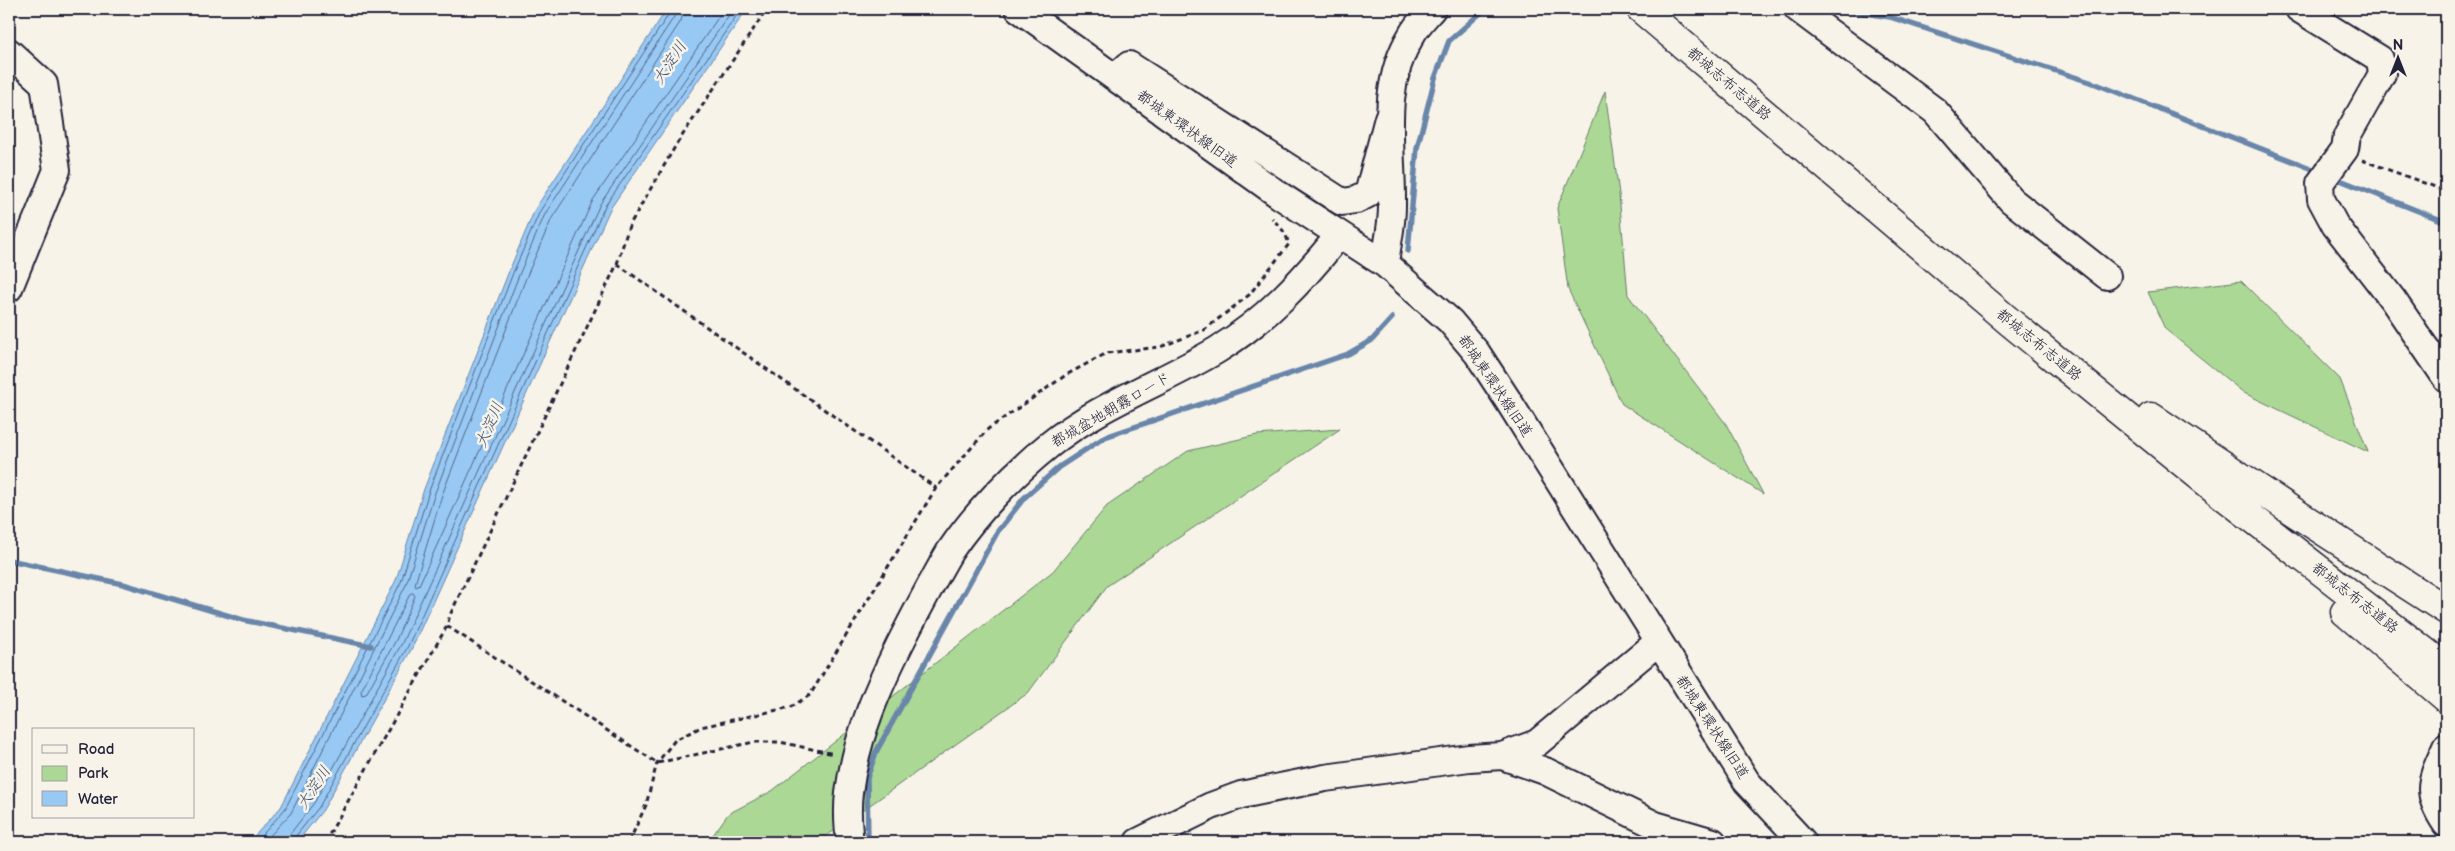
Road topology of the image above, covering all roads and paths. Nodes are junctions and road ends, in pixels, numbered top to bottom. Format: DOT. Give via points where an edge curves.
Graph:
graph roads {
  1 [pos="767,9"];
  2 [pos="1019,9"];
  3 [pos="1432,9"];
  4 [pos="1641,9"];
  5 [pos="1798,9"];
  6 [pos="2299,9"];
  7 [pos="9,52"];
  8 [pos="1116,76"];
  9 [pos="1388,118"];
  10 [pos="2345,149"];
  11 [pos="2446,191"];
  12 [pos="1270,216"];
  13 [pos="1339,235"];
  14 [pos="617,264"];
  15 [pos="1385,264"];
  16 [pos="2107,276"];
  17 [pos="9,288"];
  18 [pos="2011,322"];
  19 [pos="2446,378"];
  20 [pos="936,488"];
  21 [pos="2446,610"];
  22 [pos="447,626"];
  23 [pos="1658,642"];
  24 [pos="2446,668"];
  25 [pos="2446,698"];
  26 [pos="2446,748"];
  27 [pos="1502,756"];
  28 [pos="855,759"];
  29 [pos="657,763"];
  30 [pos="2446,824"];
  31 [pos="2446,828"];
  32 [pos="1164,836"];
  33 [pos="325,842"];
  34 [pos="629,842"];
  35 [pos="850,842"];
  36 [pos="1138,842"];
  37 [pos="1713,842"];
  38 [pos="1803,842"];
  39 [pos="2434,842"];
  1 -- 14 [label="path" via="676,146 629,226"];
  2 -- 8 [label="street, 都城東環状線旧道"];
  3 -- 9 [label="street" via="1404,47 1391,91"];
  4 -- 18 [label="highway, 都城志布志道路"];
  5 -- 16 [label="street" via="1935,111 2011,200"];
  6 -- 10 [label="street" via="2380,59 2382,74 2347,136"];
  7 -- 17 [label="street" via="44,84 57,170"];
  8 -- 9 [label="street" via="1129,65 1342,202 1368,194"];
  8 -- 13 [label="street, 都城東環状線旧道"];
  9 -- 15 [label="street" via="1392,209"];
  10 -- 11 [label="path" via="2356,158"];
  10 -- 19 [label="street" via="2320,183 2321,199 2335,225 2394,300"];
  12 -- 20 [label="path" via="1285,233 1288,244 1249,295 1204,330 1160,347 1108,353 1066,375 988,429"];
  13 -- 15 [label="street, 都城東環状線旧道"];
  13 -- 28 [label="street, 都城盆地朝霧ロード" via="1303,280 1263,318 1217,350 1090,418 1048,445 997,493 951,550 918,608 885,672 863,728"];
  14 -- 20 [label="path"];
  14 -- 22 [label="path"];
  15 -- 23 [label="street, 都城東環状線旧道" via="1450,321 1477,353"];
  18 -- 21 [label="highway"];
  18 -- 24 [label="highway, 都城志布志道路" via="2220,494"];
  18 -- 25 [label="highway" via="2132,431"];
  20 -- 29 [label="path" via="810,695 791,707 701,727 675,740"];
  22 -- 29 [label="path"];
  22 -- 33 [label="path"];
  23 -- 27 [label="street" via="1537,743"];
  23 -- 38 [label="street, 都城東環状線旧道" via="1747,782"];
  26 -- 30 [label="street" via="2430,793"];
  27 -- 32 [label="street" via="1325,778 1241,795 1211,806"];
  27 -- 37 [label="street" via="1545,771 1655,825"];
  28 -- 29 [label="path" via="780,742 754,742"];
  28 -- 35 [label="street, 都城盆地朝霧ロード" via="848,795"];
  29 -- 34 [label="path" via="646,805"];
  31 -- 39 [label="street"];
  32 -- 36 [label="street"];
}
